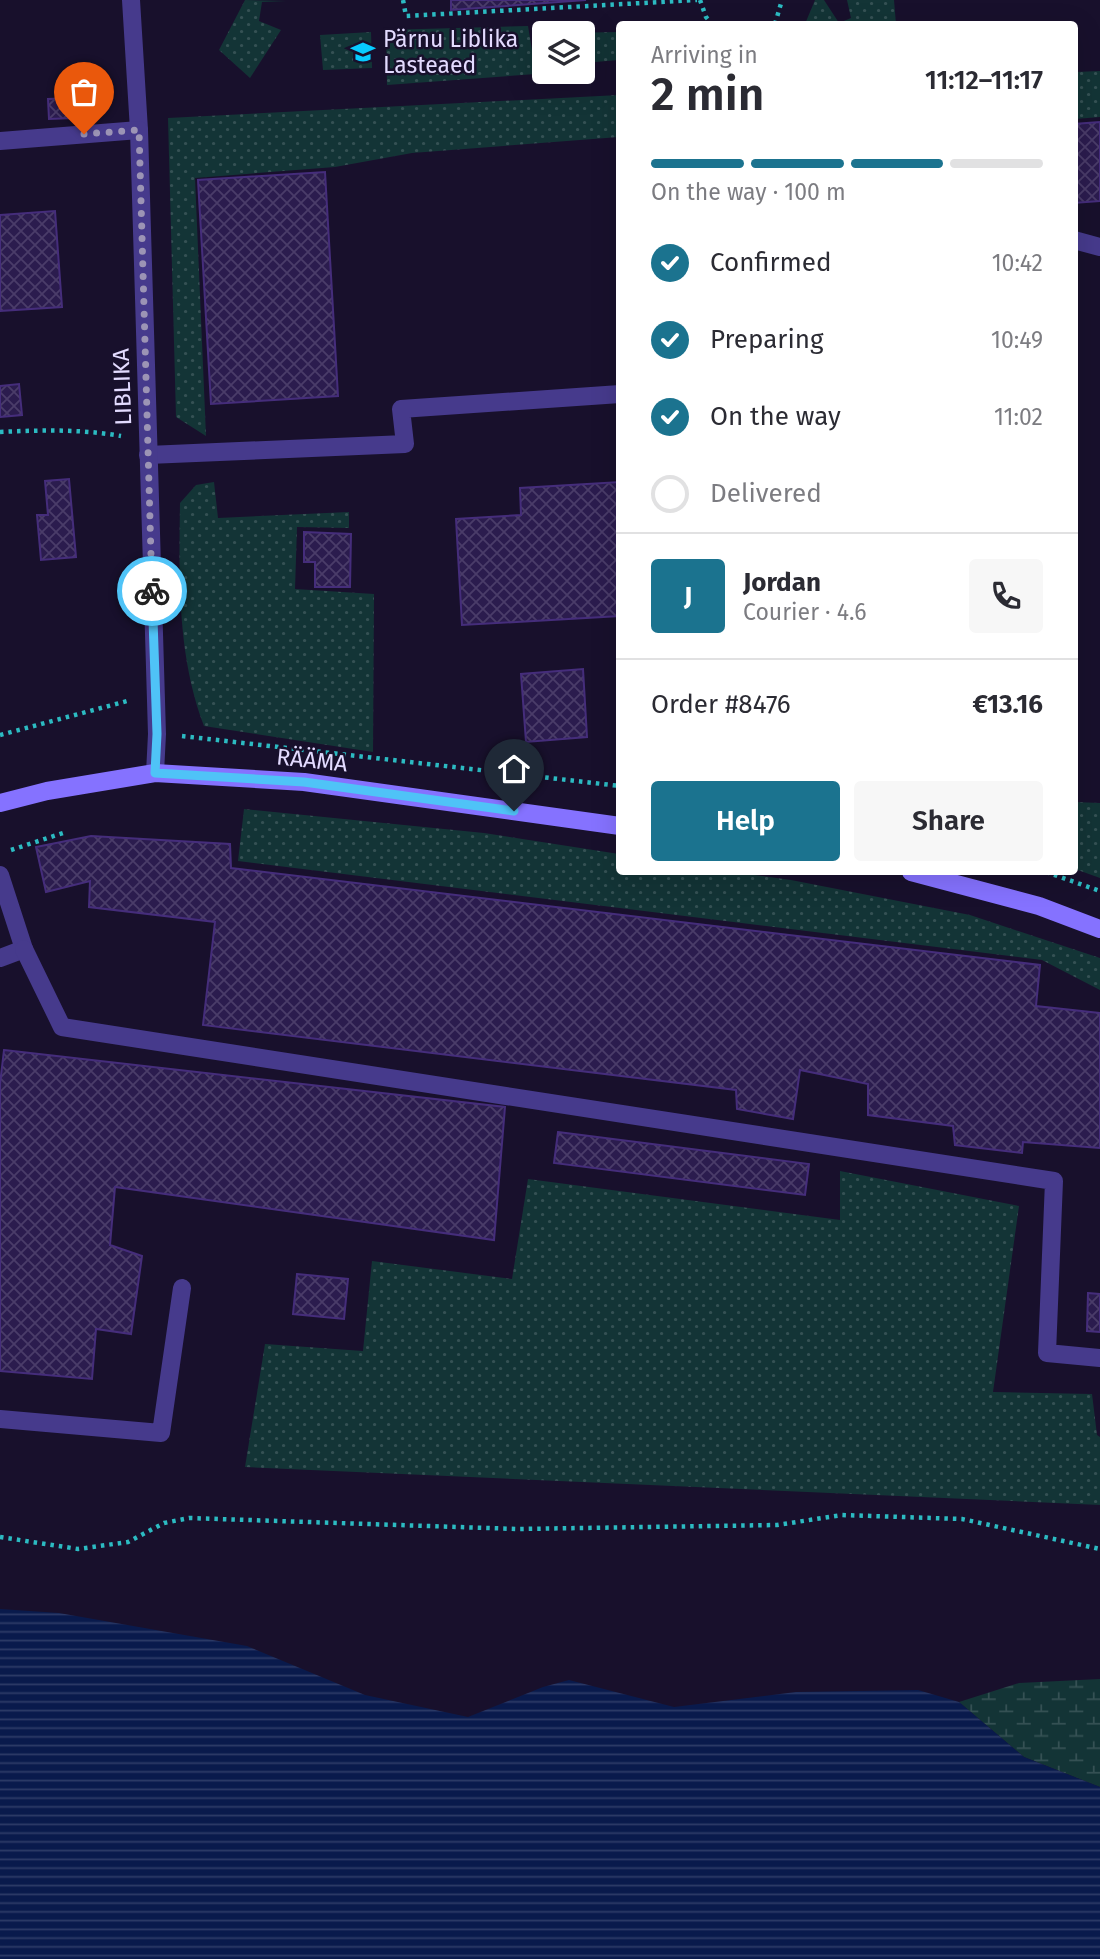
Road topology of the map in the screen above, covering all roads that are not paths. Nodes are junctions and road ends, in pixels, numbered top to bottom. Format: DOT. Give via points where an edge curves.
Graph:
graph roads {
  1 [pos="131,0"];
  2 [pos="139,130"];
  3 [pos="0,141"];
  4 [pos="1078,241"];
  5 [pos="1100,247"];
  6 [pos="616,394"];
  7 [pos="148,448"];
  8 [pos="155,773"];
  9 [pos="0,803"];
  10 [pos="616,825"];
  11 [pos="0,875"];
  12 [pos="922,875"];
  13 [pos="1100,929"];
  14 [pos="24,949"];
  15 [pos="0,958"];
  16 [pos="182,1288"];
  17 [pos="1100,1358"];
  18 [pos="0,1419"];
  1 -- 2 [label="street, LIBLIKA"];
  2 -- 3 [label="street"];
  2 -- 7 [label="street, LIBLIKA"];
  4 -- 5 [label="street"];
  6 -- 7 [label="street" via="401,409 405,444"];
  7 -- 8 [label="street, LIBLIKA"];
  8 -- 9 [label="main road, RÄÄMA"];
  8 -- 10 [label="main road, RÄÄMA" via="304,782"];
  11 -- 14 [label="street"];
  12 -- 13 [label="main road" via="1039,906"];
  14 -- 15 [label="street"];
  14 -- 17 [label="street" via="62,1027 1054,1181 1047,1353"];
  16 -- 18 [label="street" via="161,1433"];
}
